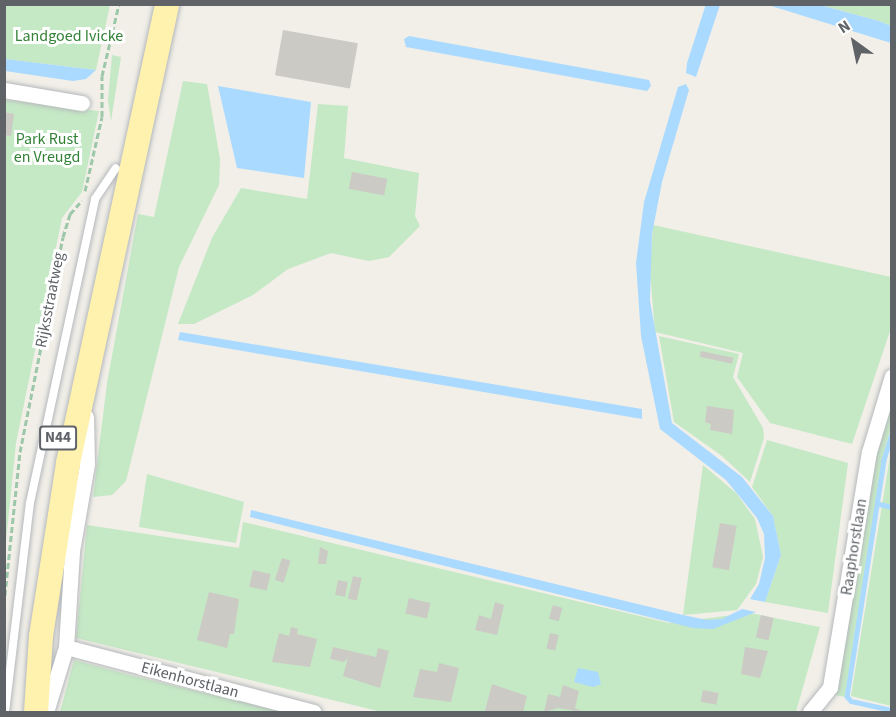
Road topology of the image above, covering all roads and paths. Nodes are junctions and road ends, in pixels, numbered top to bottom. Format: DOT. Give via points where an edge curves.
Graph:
graph roads {
  1 [pos="119,4"];
  2 [pos="150,4"];
  3 [pos="167,4"];
  4 [pos="4,90"];
  5 [pos="82,103"];
  6 [pos="116,168"];
  7 [pos="891,376"];
  8 [pos="86,381"];
  9 [pos="4,604"];
  10 [pos="66,647"];
  11 [pos="5,712"];
  12 [pos="20,712"];
  13 [pos="36,712"];
  14 [pos="46,712"];
  15 [pos="314,712"];
  16 [pos="810,712"];
  1 -- 9 [label="path, Rijksstraatweg" via="102,76 102,117 83,198 70,214 63,237 20,452"];
  2 -- 6 [label="main road, Rijksstraatweg / N44"];
  3 -- 8 [label="main road, N44"];
  4 -- 5 [label="street"];
  6 -- 11 [label="lane, Rijksstraatweg / N44" via="95,199 30,503"];
  6 -- 12 [label="main road, Rijksstraatweg / N44" via="36,558"];
  7 -- 16 [label="street, Raaphorstlaan" via="869,452 830,687"];
  8 -- 10 [label="street, N44" via="87,464 72,552"];
  8 -- 13 [label="main road, N44" via="51,561"];
  10 -- 14 [label="street, N44"];
  10 -- 15 [label="street, Eikenhorstlaan"];
}
